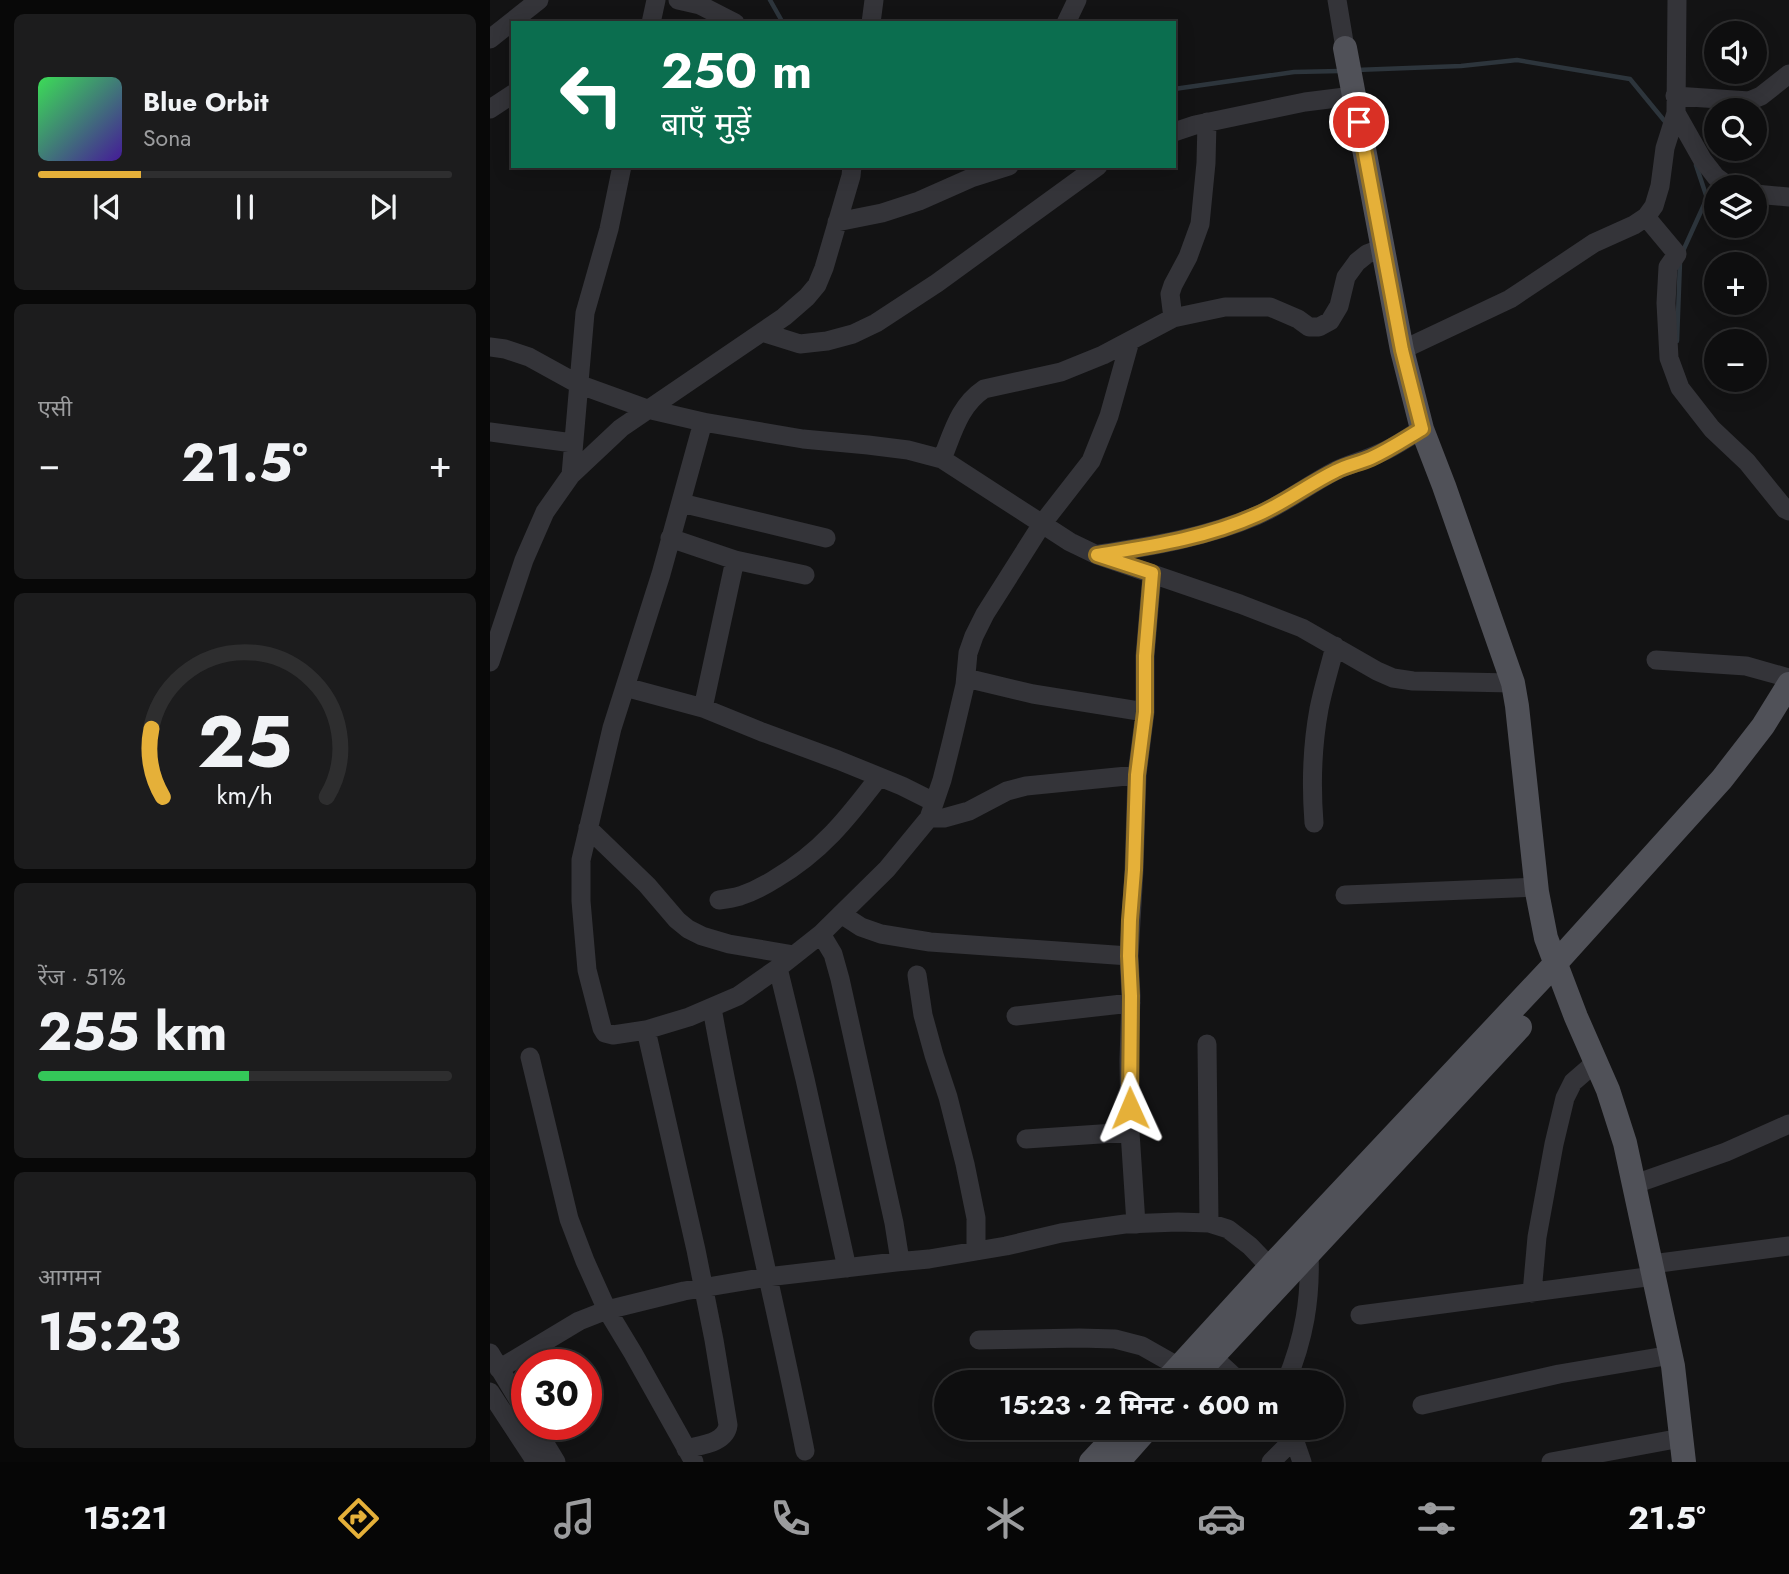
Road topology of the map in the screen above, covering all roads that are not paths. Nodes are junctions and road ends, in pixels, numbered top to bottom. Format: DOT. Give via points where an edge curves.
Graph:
graph roads {
  1 [pos="539,0"];
  2 [pos="656,0"];
  3 [pos="678,0"];
  4 [pos="874,0"];
  5 [pos="1077,0"];
  6 [pos="1337,0"];
  7 [pos="1677,0"];
  8 [pos="513,21"];
  9 [pos="651,21"];
  10 [pos="731,21"];
  11 [pos="871,21"];
  12 [pos="1067,21"];
  13 [pos="511,22"];
  14 [pos="490,39"];
  15 [pos="1345,47"];
  16 [pos="1789,74"];
  17 [pos="511,95"];
  18 [pos="1353,96"];
  19 [pos="490,109"];
  20 [pos="1675,111"];
  21 [pos="1207,122"];
  22 [pos="1176,131"];
  23 [pos="622,168"];
  24 [pos="852,168"];
  25 [pos="1003,168"];
  26 [pos="1095,168"];
  27 [pos="1714,175"];
  28 [pos="1767,195"];
  29 [pos="1789,197"];
  30 [pos="1646,216"];
  31 [pos="837,222"];
  32 [pos="1383,248"];
  33 [pos="1173,318"];
  34 [pos="762,331"];
  35 [pos="1130,341"];
  36 [pos="490,347"];
  37 [pos="1402,350"];
  38 [pos="578,384"];
  39 [pos="647,409"];
  40 [pos="703,422"];
  41 [pos="1422,429"];
  42 [pos="490,432"];
  43 [pos="573,443"];
  44 [pos="942,459"];
  45 [pos="571,475"];
  46 [pos="681,503"];
  47 [pos="1789,511"];
  48 [pos="1042,524"];
  49 [pos="670,538"];
  50 [pos="826,538"];
  51 [pos="1097,555"];
  52 [pos="735,559"];
  53 [pos="1152,573"];
  54 [pos="805,575"];
  55 [pos="1335,646"];
  56 [pos="1656,660"];
  57 [pos="490,662"];
  58 [pos="966,678"];
  59 [pos="1789,678"];
  60 [pos="1513,683"];
  61 [pos="1789,684"];
  62 [pos="625,687"];
  63 [pos="703,708"];
  64 [pos="1145,712"];
  65 [pos="1789,713"];
  66 [pos="1137,775"];
  67 [pos="879,777"];
  68 [pos="931,810"];
  69 [pos="1314,823"];
  70 [pos="588,828"];
  71 [pos="1536,887"];
  72 [pos="1345,895"];
  73 [pos="719,900"];
  74 [pos="841,914"];
  75 [pos="821,934"];
  76 [pos="794,955"];
  77 [pos="1129,956"];
  78 [pos="778,968"];
  79 [pos="1558,972"];
  80 [pos="917,975"];
  81 [pos="1131,1003"];
  82 [pos="712,1008"];
  83 [pos="1016,1016"];
  84 [pos="646,1030"];
  85 [pos="1207,1044"];
  86 [pos="530,1057"];
  87 [pos="1596,1062"];
  88 [pos="1789,1124"];
  89 [pos="1130,1132"];
  90 [pos="1026,1139"];
  91 [pos="1635,1184"];
  92 [pos="1209,1223"];
  93 [pos="1136,1224"];
  94 [pos="1789,1246"];
  95 [pos="976,1251"];
  96 [pos="1309,1252"];
  97 [pos="900,1261"];
  98 [pos="1270,1267"];
  99 [pos="847,1268"];
  100 [pos="1653,1270"];
  101 [pos="767,1278"];
  102 [pos="703,1288"];
  103 [pos="1532,1293"];
  104 [pos="607,1310"];
  105 [pos="1360,1315"];
  106 [pos="979,1340"];
  107 [pos="1206,1351"];
  108 [pos="1671,1355"];
  109 [pos="495,1361"];
  110 [pos="1170,1370"];
  111 [pos="1186,1370"];
  112 [pos="1227,1370"];
  113 [pos="1291,1370"];
  114 [pos="511,1388"];
  115 [pos="490,1392"];
  116 [pos="1422,1405"];
  117 [pos="543,1440"];
  118 [pos="1112,1440"];
  119 [pos="1137,1440"];
  120 [pos="1285,1440"];
  121 [pos="1292,1440"];
  122 [pos="1683,1450"];
  123 [pos="805,1451"];
  124 [pos="690,1456"];
  125 [pos="536,1462"];
  126 [pos="556,1462"];
  127 [pos="1091,1462"];
  128 [pos="1118,1462"];
  129 [pos="1271,1462"];
  130 [pos="1302,1462"];
  131 [pos="1551,1462"];
  1 -- 8 [label="street"];
  2 -- 9 [label="street"];
  3 -- 10 [label="street"];
  4 -- 11 [label="street"];
  5 -- 12 [label="street"];
  6 -- 15 [label="street"];
  7 -- 20 [label="street"];
  13 -- 14 [label="street"];
  15 -- 18 [label="main road"];
  16 -- 20 [label="street" via="1749,101"];
  17 -- 19 [label="street"];
  18 -- 21 [label="street"];
  18 -- 32 [label="main road"];
  20 -- 27 [label="street"];
  20 -- 30 [label="street" via="1660,186"];
  21 -- 22 [label="street"];
  21 -- 33 [label="street" via="1200,224 1170,293"];
  23 -- 38 [label="street" via="585,313"];
  24 -- 31 [label="street"];
  25 -- 31 [label="street" via="919,201"];
  26 -- 34 [label="street" via="876,323 853,334 800,344"];
  28 -- 29 [label="street"];
  30 -- 37 [label="street" via="1594,243 1510,299"];
  30 -- 47 [label="street" via="1677,254 1668,267 1666,303 1669,358 1680,388"];
  31 -- 34 [label="street" via="817,285"];
  32 -- 33 [label="street" via="1357,262 1346,277 1339,306 1320,327 1309,327 1270,307 1225,307"];
  32 -- 37 [label="main road"];
  33 -- 35 [label="street"];
  34 -- 39 [label="street"];
  35 -- 44 [label="street" via="1061,372 984,389 964,406"];
  35 -- 48 [label="street" via="1110,416 1091,461"];
  36 -- 38 [label="street" via="530,357"];
  37 -- 41 [label="main road"];
  38 -- 39 [label="street"];
  38 -- 43 [label="street"];
  39 -- 40 [label="street"];
  39 -- 45 [label="street"];
  40 -- 44 [label="street" via="908,450"];
  40 -- 46 [label="street"];
  41 -- 51 [label="street" via="1258,515 1192,537"];
  41 -- 60 [label="main road"];
  42 -- 43 [label="street"];
  43 -- 45 [label="street"];
  44 -- 48 [label="street"];
  45 -- 57 [label="street" via="545,512 524,560"];
  46 -- 49 [label="street"];
  46 -- 50 [label="street"];
  48 -- 51 [label="street"];
  48 -- 58 [label="street" via="974,636"];
  49 -- 52 [label="street"];
  49 -- 62 [label="street"];
  51 -- 53 [label="street"];
  52 -- 54 [label="street"];
  52 -- 63 [label="street"];
  53 -- 55 [label="street" via="1303,628"];
  53 -- 64 [label="street"];
  55 -- 60 [label="street" via="1393,678"];
  55 -- 69 [label="street" via="1314,749"];
  56 -- 59 [label="street" via="1746,666"];
  58 -- 64 [label="street"];
  58 -- 68 [label="street"];
  60 -- 71 [label="main road"];
  61 -- 79 [label="main road" via="1722,779"];
  62 -- 63 [label="street"];
  62 -- 70 [label="street"];
  63 -- 67 [label="street"];
  64 -- 66 [label="street"];
  65 -- 79 [label="main road" via="1720,805"];
  66 -- 68 [label="street" via="1026,786 944,818"];
  66 -- 77 [label="street"];
  67 -- 68 [label="street"];
  67 -- 73 [label="street" via="820,848 763,886"];
  68 -- 74 [label="street" via="887,869"];
  70 -- 76 [label="street" via="688,929 729,944"];
  70 -- 84 [label="street" via="581,860 581,901 587,970 598,1017 605,1033"];
  71 -- 72 [label="street"];
  71 -- 79 [label="main road"];
  74 -- 75 [label="street"];
  74 -- 77 [label="street" via="881,934 918,940"];
  75 -- 76 [label="street"];
  75 -- 97 [label="street" via="840,979"];
  76 -- 78 [label="street"];
  77 -- 81 [label="street"];
  78 -- 82 [label="street"];
  78 -- 99 [label="street"];
  79 -- 87 [label="main road"];
  79 -- 96 [label="main road" via="1473,1078"];
  79 -- 98 [label="main road"];
  80 -- 95 [label="street" via="923,1015 965,1164 976,1218"];
  81 -- 83 [label="street"];
  81 -- 89 [label="street"];
  82 -- 84 [label="street"];
  82 -- 101 [label="street"];
  84 -- 102 [label="street"];
  85 -- 92 [label="street"];
  86 -- 104 [label="street" via="569,1219"];
  87 -- 91 [label="main road" via="1613,1103"];
  87 -- 103 [label="street" via="1573,1082 1565,1098 1537,1237"];
  88 -- 91 [label="street"];
  89 -- 90 [label="street"];
  89 -- 93 [label="street"];
  91 -- 100 [label="main road"];
  92 -- 93 [label="street"];
  92 -- 98 [label="street" via="1228,1228"];
  93 -- 95 [label="street" via="1060,1233"];
  94 -- 100 [label="street"];
  95 -- 97 [label="street"];
  96 -- 107 [label="main road"];
  96 -- 113 [label="street" via="1305,1325"];
  97 -- 99 [label="street"];
  98 -- 107 [label="main road"];
  99 -- 101 [label="street"];
  100 -- 103 [label="street"];
  100 -- 108 [label="main road"];
  101 -- 102 [label="street"];
  101 -- 123 [label="street"];
  102 -- 104 [label="street"];
  102 -- 124 [label="street" via="728,1425 722,1438"];
  103 -- 105 [label="street"];
  104 -- 109 [label="street"];
  104 -- 124 [label="street"];
  106 -- 110 [label="street" via="1115,1339 1142,1346"];
  107 -- 111 [label="main road"];
  107 -- 112 [label="street"];
  108 -- 116 [label="street"];
  108 -- 122 [label="main road"];
  109 -- 114 [label="street"];
  115 -- 125 [label="street"];
  117 -- 126 [label="street"];
  118 -- 127 [label="main road"];
  119 -- 128 [label="main road"];
  120 -- 129 [label="street"];
  121 -- 130 [label="street"];
  122 -- 131 [label="street"];
}
